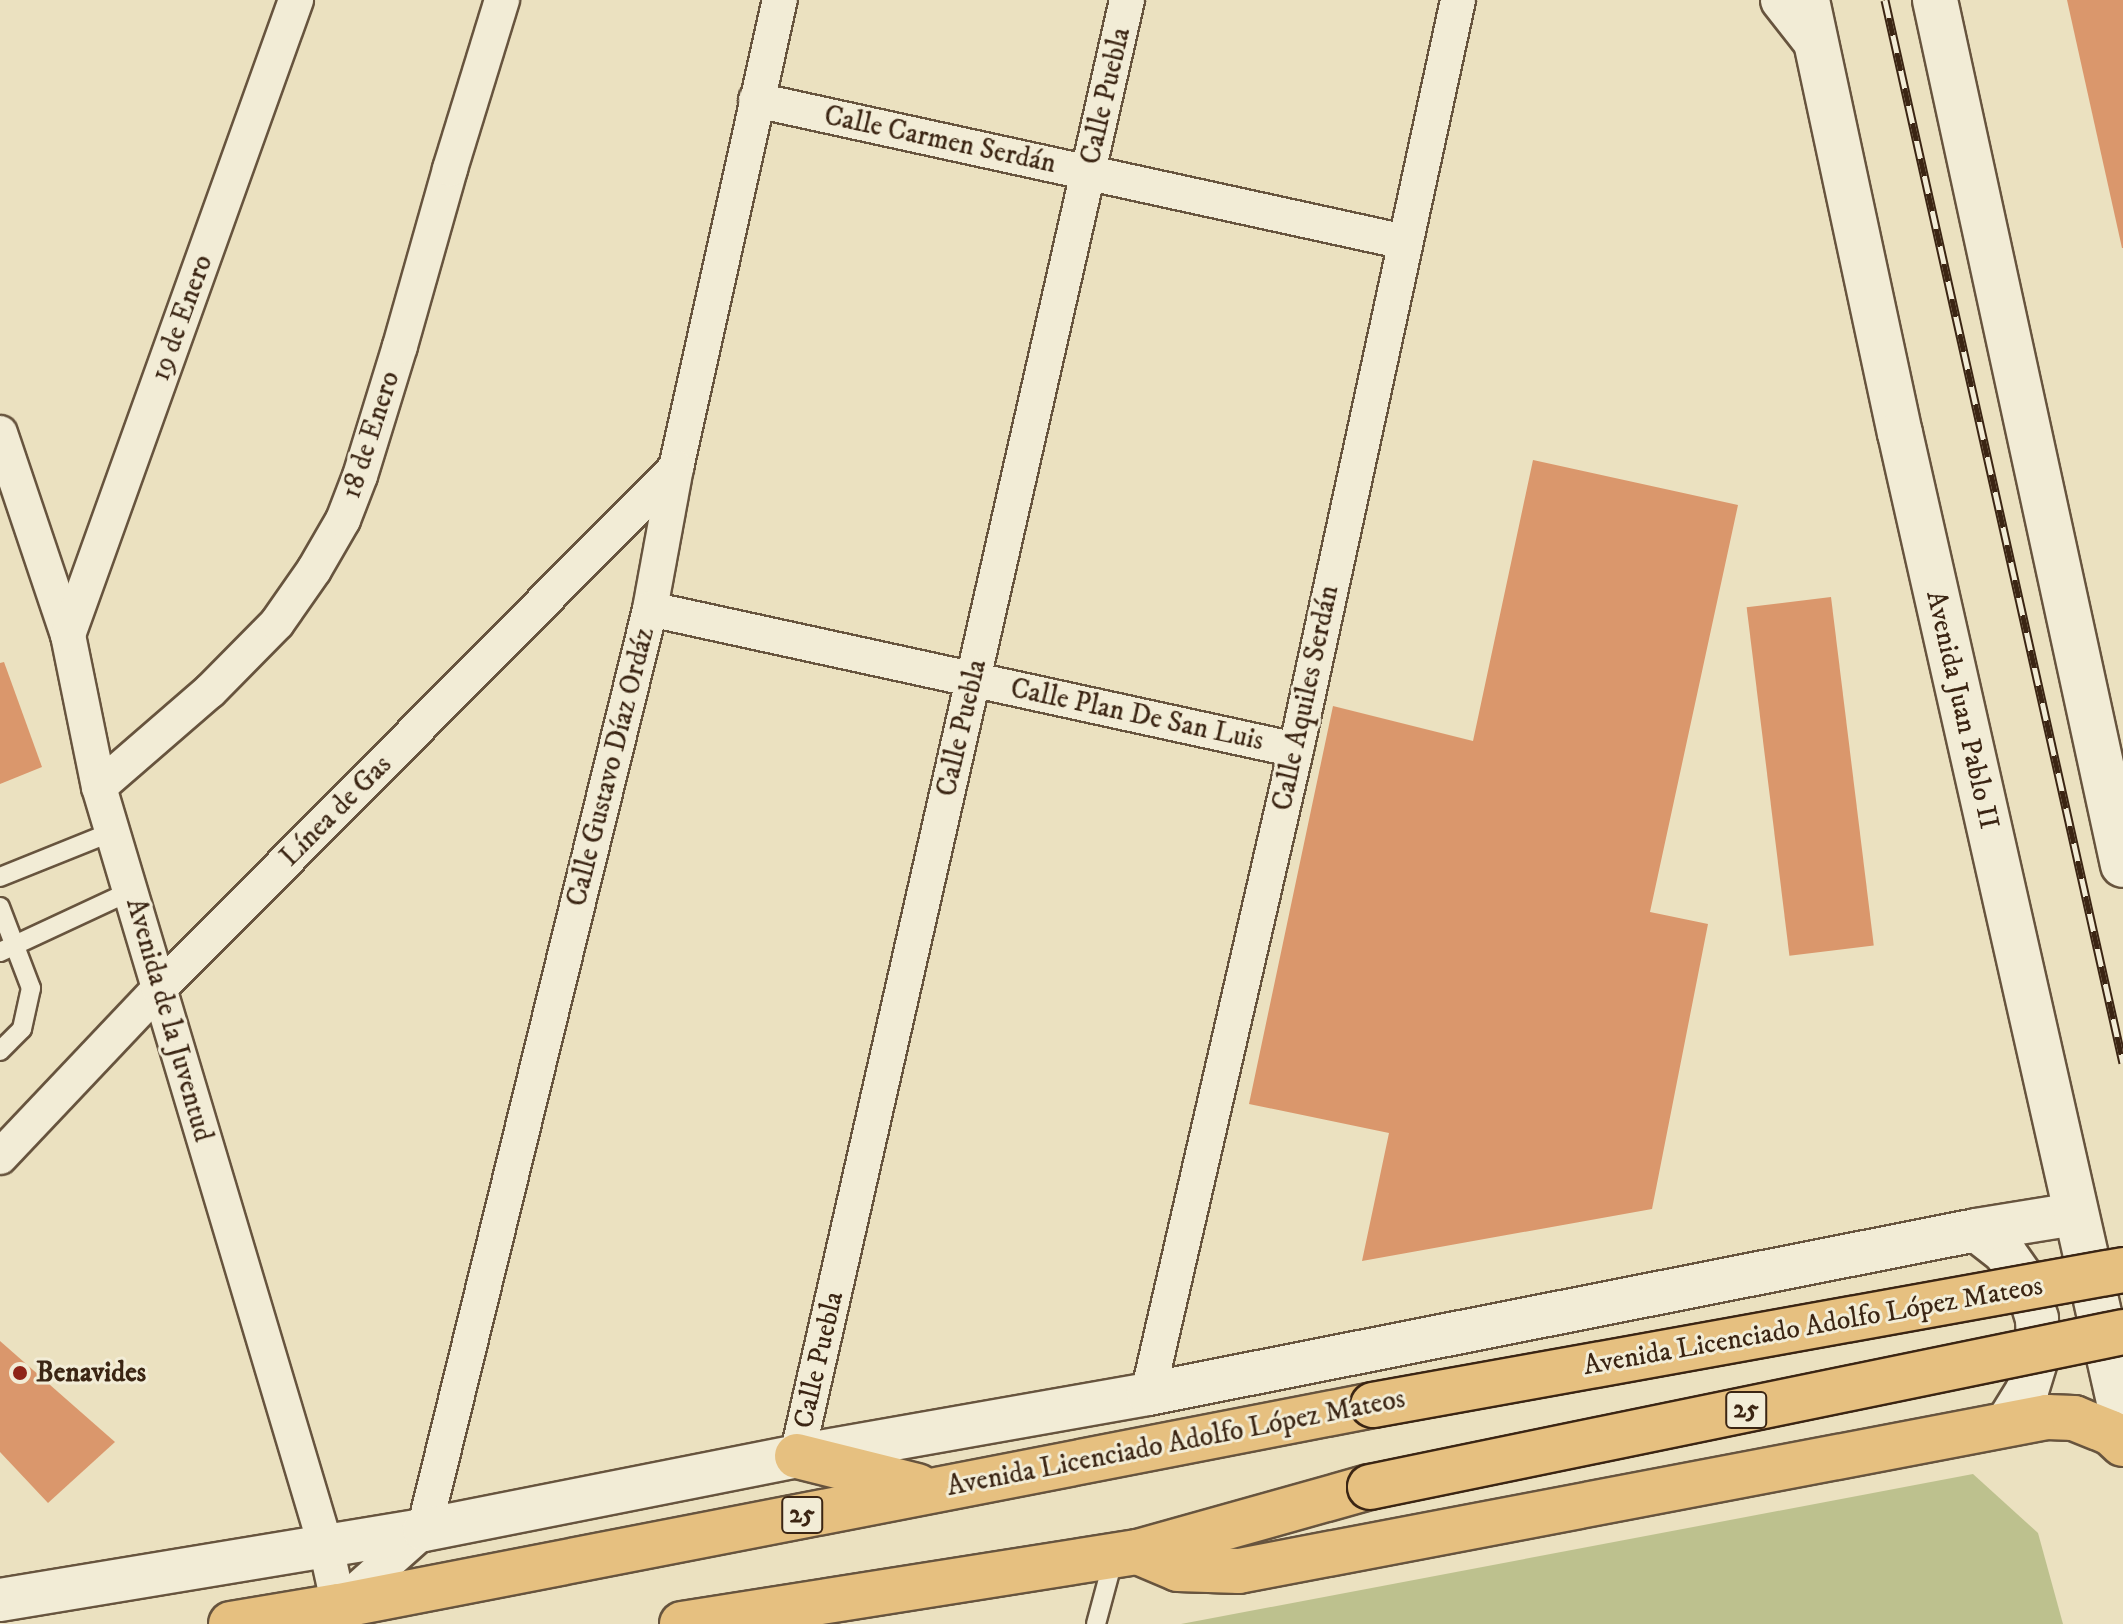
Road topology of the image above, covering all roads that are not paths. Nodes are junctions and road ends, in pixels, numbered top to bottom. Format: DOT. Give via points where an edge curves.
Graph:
graph roads {
  1 [pos="296,0"];
  2 [pos="502,0"];
  3 [pos="780,0"];
  4 [pos="1127,0"];
  5 [pos="1458,0"];
  6 [pos="1782,0"];
  7 [pos="1935,0"];
  8 [pos="1811,21"];
  9 [pos="756,100"];
  10 [pos="1089,172"];
  11 [pos="1405,242"];
  12 [pos="0,433"];
  13 [pos="676,468"];
  14 [pos="650,609"];
  15 [pos="68,635"];
  16 [pos="973,679"];
  17 [pos="1296,750"];
  18 [pos="99,787"];
  19 [pos="112,832"];
  20 [pos="2123,865"];
  21 [pos="0,877"];
  22 [pos="131,891"];
  23 [pos="0,907"];
  24 [pos="8,949"];
  25 [pos="159,989"];
  26 [pos="0,1051"];
  27 [pos="0,1157"];
  28 [pos="2075,1214"];
  29 [pos="1976,1230"];
  30 [pos="2123,1270"];
  31 [pos="2123,1332"];
  32 [pos="1148,1394"];
  33 [pos="2123,1419"];
  34 [pos="2008,1422"];
  35 [pos="2123,1444"];
  36 [pos="797,1456"];
  37 [pos="931,1489"];
  38 [pos="424,1530"];
  39 [pos="326,1547"];
  40 [pos="1126,1553"];
  41 [pos="0,1600"];
  42 [pos="339,1606"];
  43 [pos="231,1624"];
  44 [pos="682,1624"];
  45 [pos="1096,1624"];
  1 -- 15 [label="street, 19 de Enero"];
  2 -- 18 [label="street, 18 de Enero" via="396,361 343,520 277,623 210,691"];
  3 -- 9 [label="street, Calle Gustavo Díaz Ordáz"];
  4 -- 10 [label="street, Calle Puebla"];
  5 -- 11 [label="street, Calle Aquiles Serdán"];
  6 -- 8 [label="street"];
  7 -- 20 [label="main road"];
  8 -- 28 [label="main road, Avenida Juan Pablo II"];
  9 -- 10 [label="street, Calle Carmen Serdán"];
  9 -- 13 [label="street, Calle Gustavo Díaz Ordáz"];
  10 -- 11 [label="street, Calle Carmen Serdán"];
  10 -- 16 [label="street, Calle Puebla"];
  11 -- 17 [label="street, Calle Aquiles Serdán"];
  12 -- 15 [label="street, Avenida de la Juventud"];
  13 -- 14 [label="street, Calle Gustavo Díaz Ordáz"];
  13 -- 25 [label="street, Línea de Gas"];
  14 -- 16 [label="street, Calle Plan De San Luis"];
  14 -- 38 [label="street, Calle Gustavo Díaz Ordáz"];
  15 -- 18 [label="street, Avenida de la Juventud"];
  16 -- 17 [label="street, Calle Plan De San Luis"];
  16 -- 36 [label="street, Calle Puebla"];
  17 -- 32 [label="street, Calle Aquiles Serdán"];
  18 -- 19 [label="street, Avenida de la Juventud"];
  19 -- 21 [label="lane"];
  19 -- 22 [label="street, Avenida de la Juventud"];
  22 -- 24 [label="lane"];
  22 -- 25 [label="street, Avenida de la Juventud"];
  23 -- 24 [label="lane"];
  24 -- 26 [label="lane" via="31,988 22,1029"];
  25 -- 27 [label="street, Línea de Gas"];
  25 -- 39 [label="street, Avenida de la Juventud"];
  28 -- 29 [label="street"];
  28 -- 33 [label="main road, Avenida Juan Pablo II"];
  29 -- 32 [label="street"];
  29 -- 34 [label="street" via="2005,1253 2019,1273 2037,1318 2038,1355 2027,1391"];
  30 -- 37 [label="main road, Avenida Licenciado Adolfo López Mateos / 25, bridge"];
  31 -- 40 [label="main road, 25, bridge" via="1370,1487"];
  32 -- 36 [label="street"];
  34 -- 35 [label="main road" via="2074,1418 2111,1433"];
  34 -- 40 [label="main road" via="1239,1571 1178,1569"];
  36 -- 37 [label="main road"];
  36 -- 38 [label="street"];
  37 -- 42 [label="main road, Avenida Licenciado Adolfo López Mateos / 25"];
  38 -- 39 [label="street"];
  38 -- 42 [label="street"];
  39 -- 41 [label="street"];
  39 -- 42 [label="street, Avenida de la Juventud"];
  40 -- 44 [label="main road, 25"];
  40 -- 45 [label="lane"];
  42 -- 43 [label="main road, Avenida Licenciado Adolfo López Mateos / 25"];
}
